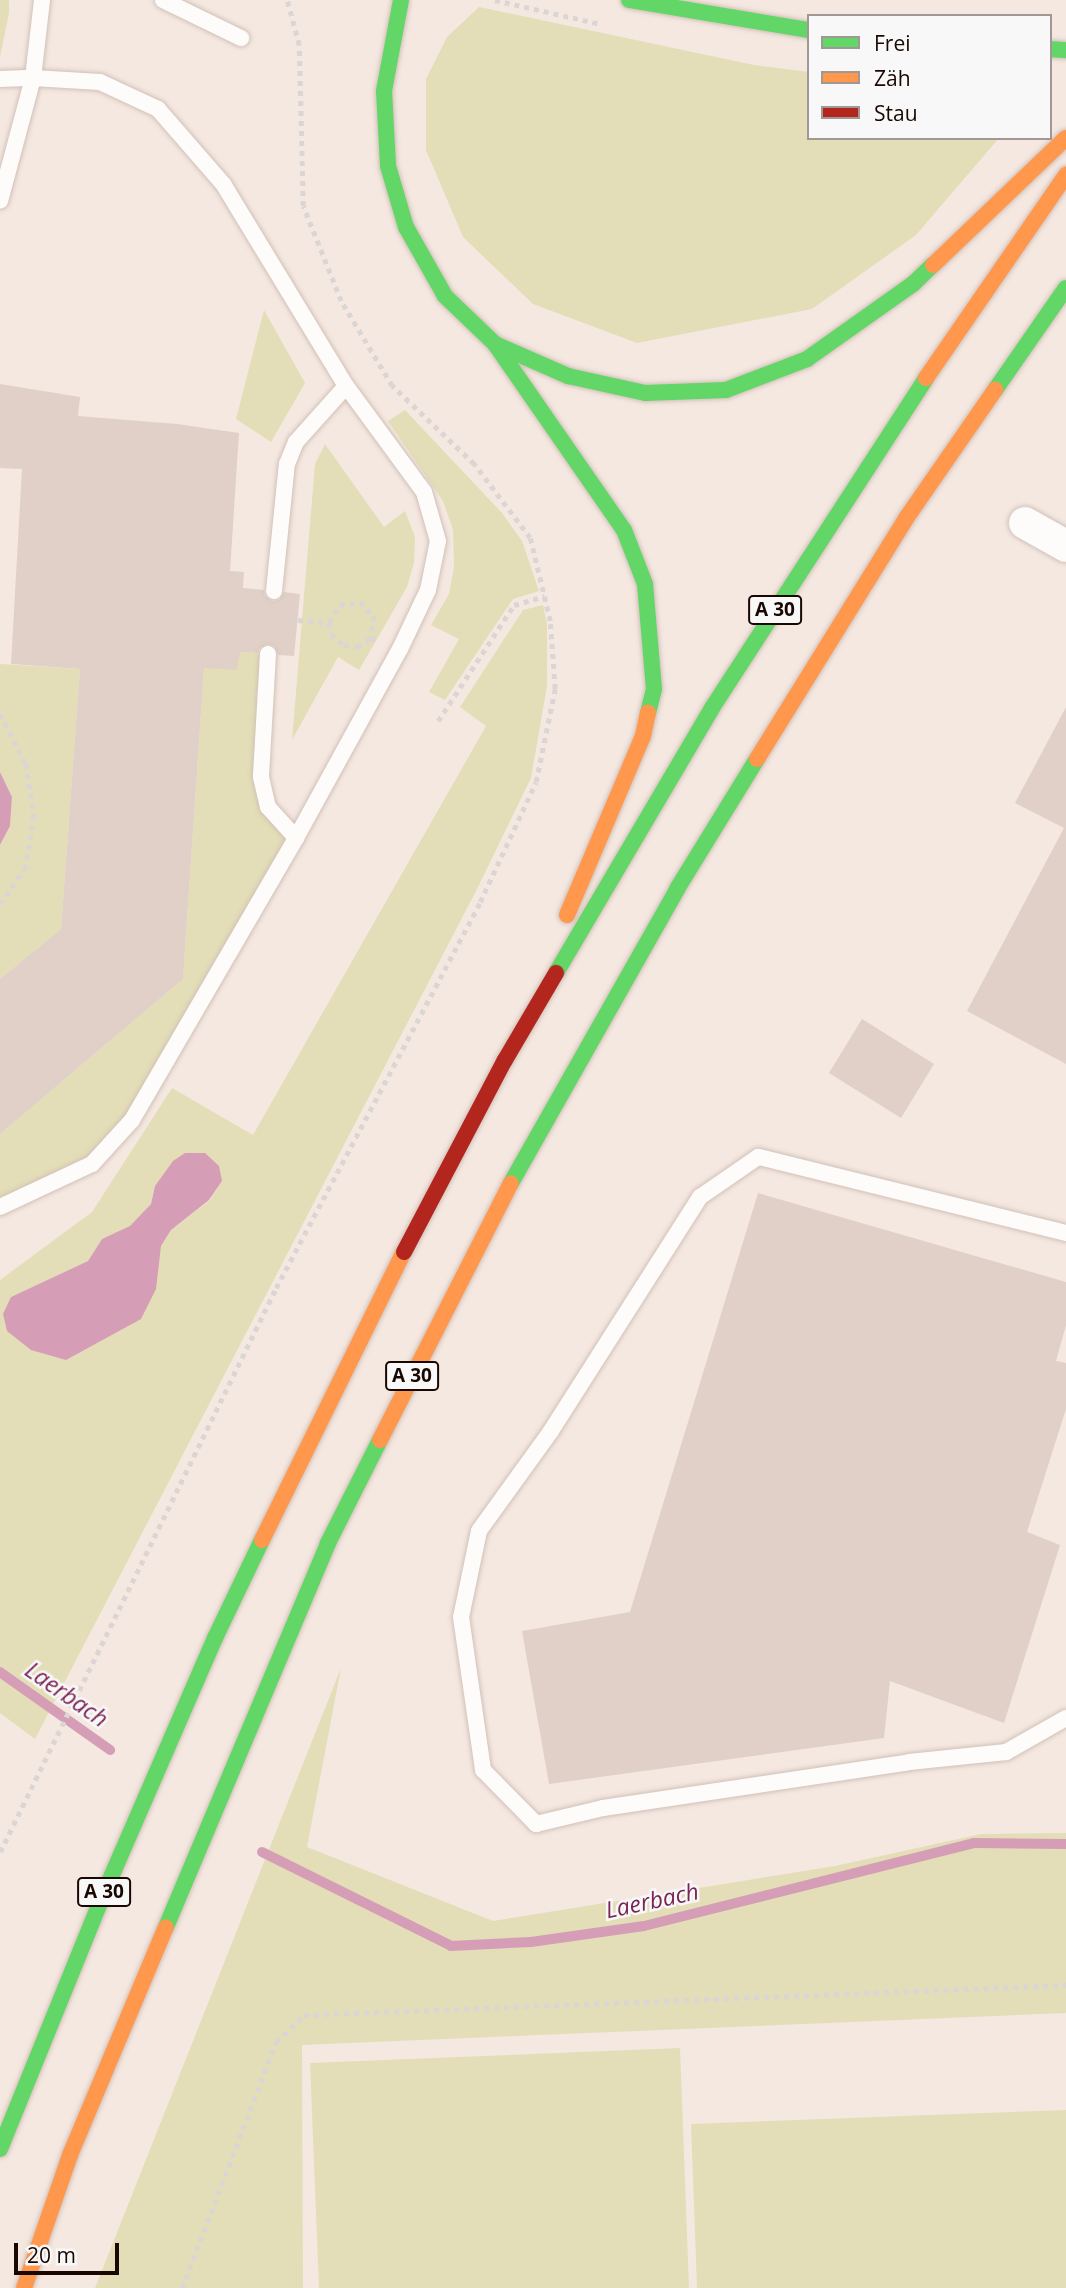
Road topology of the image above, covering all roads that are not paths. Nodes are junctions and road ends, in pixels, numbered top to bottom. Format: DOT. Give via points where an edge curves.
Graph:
graph roads {
  1 [pos="42,0"];
  2 [pos="163,0"];
  3 [pos="401,0"];
  4 [pos="629,0"];
  5 [pos="807,30"];
  6 [pos="241,38"];
  7 [pos="33,78"];
  8 [pos="0,79"];
  9 [pos="1066,138"];
  10 [pos="1066,175"];
  11 [pos="0,201"];
  12 [pos="1066,288"];
  13 [pos="495,344"];
  14 [pos="346,386"];
  15 [pos="1025,523"];
  16 [pos="1066,546"];
  17 [pos="274,591"];
  18 [pos="268,654"];
  19 [pos="296,838"];
  20 [pos="505,1060"];
  21 [pos="0,1207"];
  22 [pos="1066,1233"];
  23 [pos="1066,1718"];
  24 [pos="0,2149"];
  25 [pos="24,2288"];
  1 -- 7 [label="lane"];
  2 -- 6 [label="lane"];
  3 -- 13 [label="main road" via="384,91 388,166 406,227 445,296"];
  4 -- 5 [label="main road"];
  7 -- 8 [label="lane"];
  7 -- 11 [label="lane"];
  7 -- 14 [label="lane" via="100,82 158,109 224,185"];
  9 -- 13 [label="main road" via="913,284 807,359 726,390 645,393 568,376"];
  10 -- 20 [label="main road, A 30" via="902,413 712,708"];
  12 -- 25 [label="main road, A 30" via="871,575 677,889 495,1211 328,1543 70,2155"];
  13 -- 20 [label="main road" via="624,530 645,584 654,689 643,736"];
  14 -- 17 [label="lane" via="296,442 287,464"];
  14 -- 19 [label="lane" via="424,492 438,541 428,590 400,649"];
  15 -- 16 [label="street"];
  18 -- 19 [label="lane" via="261,777 268,807"];
  19 -- 21 [label="lane" via="132,1120 92,1164"];
  20 -- 24 [label="main road, A 30" via="364,1328 215,1638 104,1891"];
  22 -- 23 [label="lane" via="758,1157 700,1197 551,1431 479,1531 461,1617 483,1770 536,1824 617,1806 1006,1752"];
}
